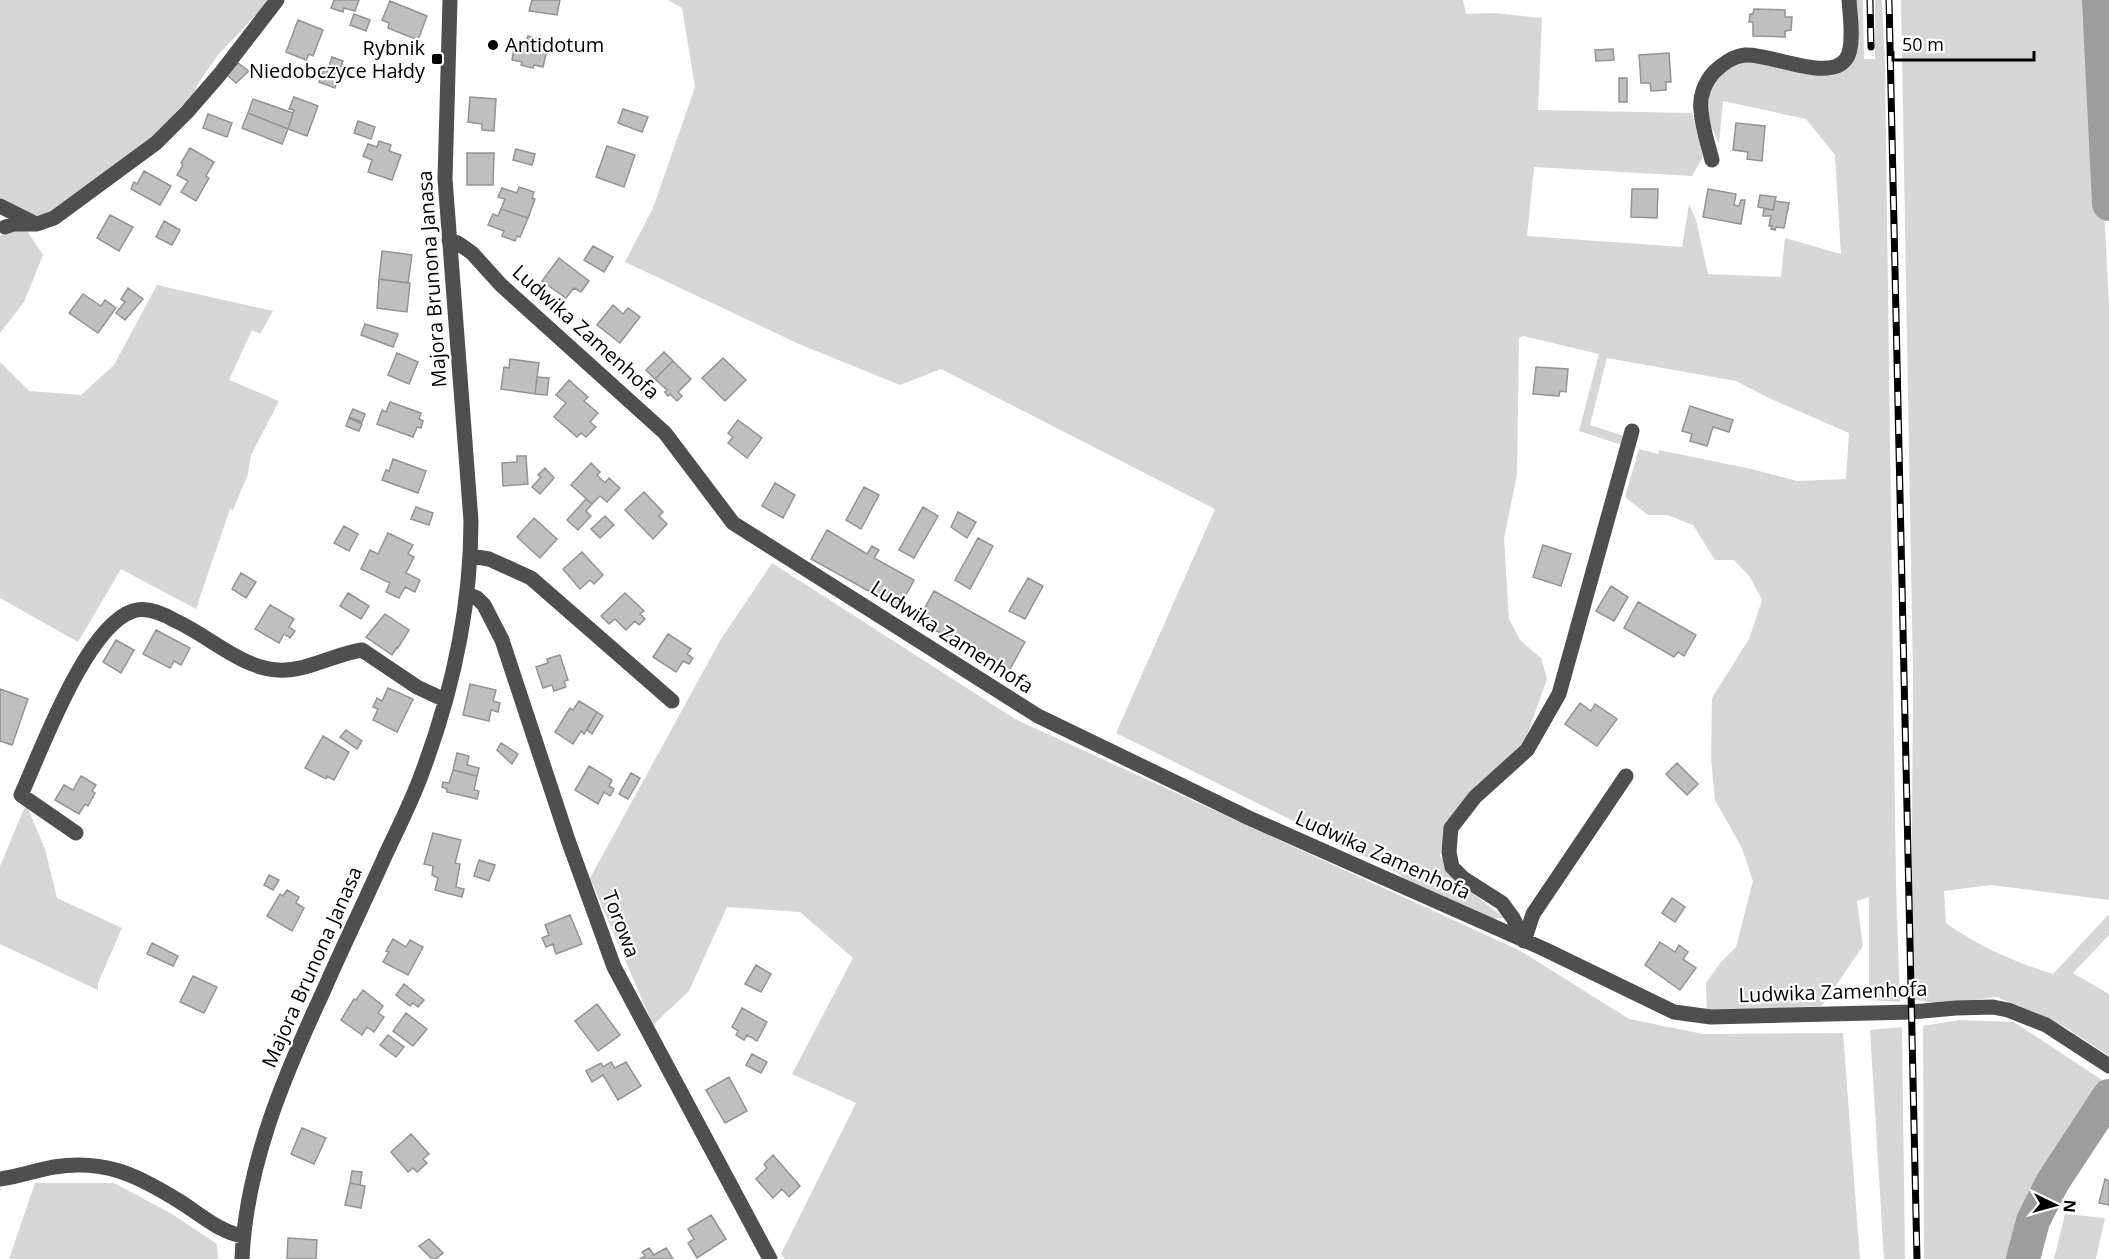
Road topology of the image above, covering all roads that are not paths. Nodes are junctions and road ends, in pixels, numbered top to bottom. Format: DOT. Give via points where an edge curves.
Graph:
graph roads {
  1 [pos="277,0"];
  2 [pos="450,0"];
  3 [pos="1849,0"];
  4 [pos="1712,160"];
  5 [pos="0,206"];
  6 [pos="37,224"];
  7 [pos="5,228"];
  8 [pos="449,240"];
  9 [pos="1632,431"];
  10 [pos="471,556"];
  11 [pos="467,594"];
  12 [pos="445,700"];
  13 [pos="672,701"];
  14 [pos="1626,776"];
  15 [pos="76,832"];
  16 [pos="1524,940"];
  17 [pos="2109,1066"];
  18 [pos="0,1179"];
  19 [pos="243,1236"];
  20 [pos="242,1259"];
  21 [pos="769,1259"];
  1 -- 6 [label="street" via="187,112 156,143 54,218"];
  2 -- 8 [label="street, Majora Brunona Janasa" via="444,151"];
  3 -- 4 [label="street" via="1850,51 1838,66 1824,69 1745,55 1726,63 1709,77 1700,109"];
  5 -- 6 [label="street"];
  6 -- 7 [label="street"];
  8 -- 10 [label="street, Majora Brunona Janasa"];
  8 -- 16 [label="street, Ludwika Zamenhofa" via="472,253 501,285 665,433 733,523 1038,716 1249,818"];
  9 -- 16 [label="street, Ludwika Zamenhofa" via="1559,694 1527,750 1475,797 1451,828 1452,867 1502,903"];
  10 -- 11 [label="street, Majora Brunona Janasa"];
  10 -- 13 [label="street" via="489,559 531,578"];
  11 -- 12 [label="street, Majora Brunona Janasa"];
  11 -- 21 [label="street, Torowa" via="484,605 502,640 614,967"];
  12 -- 15 [label="street" via="417,687 362,650 296,668 266,669 151,610 133,611 110,627 84,660 21,795"];
  12 -- 19 [label="street, Majora Brunona Janasa" via="415,790 283,1083 254,1178"];
  14 -- 16 [label="street" via="1533,914"];
  16 -- 17 [label="street, Ludwika Zamenhofa" via="1674,1012 1711,1017 1993,1007 2046,1025"];
  18 -- 19 [label="street" via="89,1164 121,1170 147,1181 228,1233"];
  19 -- 20 [label="street, Majora Brunona Janasa"];
}
